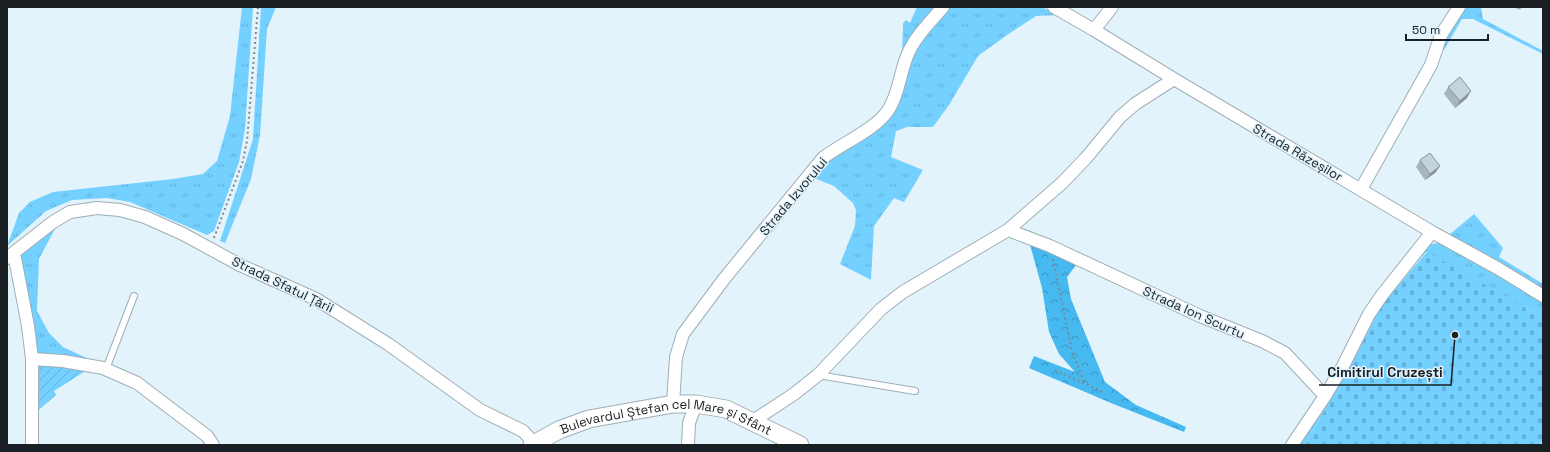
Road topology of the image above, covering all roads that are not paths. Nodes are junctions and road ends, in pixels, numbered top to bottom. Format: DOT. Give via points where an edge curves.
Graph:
graph roads {
  1 [pos="943,7"];
  2 [pos="1054,7"];
  3 [pos="1112,7"];
  4 [pos="1459,7"];
  5 [pos="1094,30"];
  6 [pos="1174,79"];
  7 [pos="1361,189"];
  8 [pos="1008,230"];
  9 [pos="1432,232"];
  10 [pos="10,255"];
  11 [pos="134,296"];
  12 [pos="1543,296"];
  13 [pos="32,359"];
  14 [pos="106,369"];
  15 [pos="818,375"];
  16 [pos="915,391"];
  17 [pos="1325,396"];
  18 [pos="673,404"];
  19 [pos="696,404"];
  20 [pos="753,421"];
  21 [pos="533,444"];
  22 [pos="32,445"];
  23 [pos="213,445"];
  24 [pos="688,445"];
  25 [pos="800,445"];
  26 [pos="1292,445"];
  1 -- 18 [label="street, Strada Izvorului" via="920,33 907,56 889,109 876,123 823,158 724,279 683,334 676,357"];
  2 -- 5 [label="street, Strada Răzeșilor"];
  3 -- 5 [label="street"];
  4 -- 7 [label="street" via="1441,35 1431,66"];
  5 -- 6 [label="street, Strada Răzeșilor"];
  6 -- 7 [label="street, Strada Răzeșilor"];
  6 -- 8 [label="street" via="1120,117 1062,183"];
  7 -- 9 [label="street, Strada Răzeșilor"];
  8 -- 15 [label="street" via="903,292 881,308"];
  8 -- 17 [label="street, Strada Ion Scurtu" via="1050,246 1285,353"];
  9 -- 12 [label="street, Strada Răzeșilor"];
  9 -- 17 [label="street" via="1369,314"];
  10 -- 13 [label="street" via="28,326"];
  10 -- 21 [label="street, Strada Sfatul Țării" via="70,212 97,208 120,210 145,217 340,313 480,410 524,431"];
  11 -- 14 [label="lane"];
  13 -- 14 [label="street" via="63,361"];
  13 -- 22 [label="street"];
  14 -- 23 [label="street" via="136,383 207,436"];
  15 -- 16 [label="lane"];
  15 -- 20 [label="street"];
  17 -- 26 [label="street"];
  18 -- 19 [label="street, Bulevardul Ștefan cel Mare și Sfânt"];
  18 -- 21 [label="street, Bulevardul Ștefan cel Mare și Sfânt" via="589,419 559,430"];
  19 -- 20 [label="street, Bulevardul Ștefan cel Mare și Sfânt" via="726,409"];
  19 -- 24 [label="street" via="689,423"];
  20 -- 25 [label="street, Bulevardul Ștefan cel Mare și Sfânt"];
}
